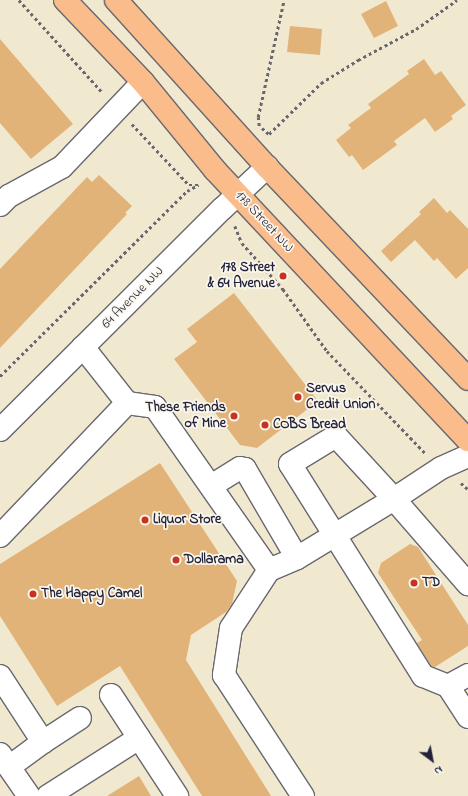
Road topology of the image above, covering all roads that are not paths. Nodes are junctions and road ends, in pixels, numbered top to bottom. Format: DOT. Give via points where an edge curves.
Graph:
graph roads {
  1 [pos="65,0"];
  2 [pos="116,0"];
  3 [pos="143,82"];
  4 [pos="266,167"];
  5 [pos="238,194"];
  6 [pos="3,196"];
  7 [pos="83,347"];
  8 [pos="468,379"];
  9 [pos="127,403"];
  10 [pos="0,430"];
  11 [pos="468,440"];
  12 [pos="468,456"];
  13 [pos="211,486"];
  14 [pos="394,499"];
  15 [pos="334,535"];
  16 [pos="0,536"];
  17 [pos="297,558"];
  18 [pos="269,570"];
  19 [pos="468,584"];
  20 [pos="468,675"];
  21 [pos="0,676"];
  22 [pos="448,686"];
  23 [pos="111,695"];
  24 [pos="468,717"];
  25 [pos="80,718"];
  26 [pos="139,738"];
  27 [pos="43,742"];
  28 [pos="4,761"];
  29 [pos="29,796"];
  30 [pos="48,796"];
  31 [pos="177,796"];
  32 [pos="303,796"];
  1 -- 3 [label="main road, 178 Street NW"];
  2 -- 4 [label="main road"];
  3 -- 5 [label="main road, 178 Street NW" via="207,178"];
  3 -- 6 [label="street" via="62,167"];
  4 -- 5 [label="street, 64 Avenue NW"];
  4 -- 8 [label="main road"];
  5 -- 7 [label="street, 64 Avenue NW"];
  5 -- 11 [label="main road, 178 Street NW"];
  7 -- 9 [label="street"];
  7 -- 10 [label="street, 64 Avenue NW"];
  9 -- 13 [label="street" via="155,407"];
  9 -- 16 [label="street"];
  12 -- 14 [label="street" via="441,468"];
  13 -- 17 [label="street" via="240,468 245,469"];
  13 -- 18 [label="street"];
  14 -- 15 [label="street"];
  14 -- 15 [label="street" via="336,436 290,464"];
  14 -- 19 [label="street"];
  15 -- 17 [label="street"];
  15 -- 22 [label="street" via="423,676"];
  17 -- 18 [label="street"];
  18 -- 32 [label="street" via="231,628 224,675"];
  20 -- 22 [label="street"];
  21 -- 27 [label="street"];
  22 -- 24 [label="street"];
  23 -- 26 [label="street"];
  25 -- 27 [label="street"];
  26 -- 30 [label="street"];
  26 -- 31 [label="street"];
  27 -- 28 [label="street"];
  28 -- 29 [label="street"];
}
